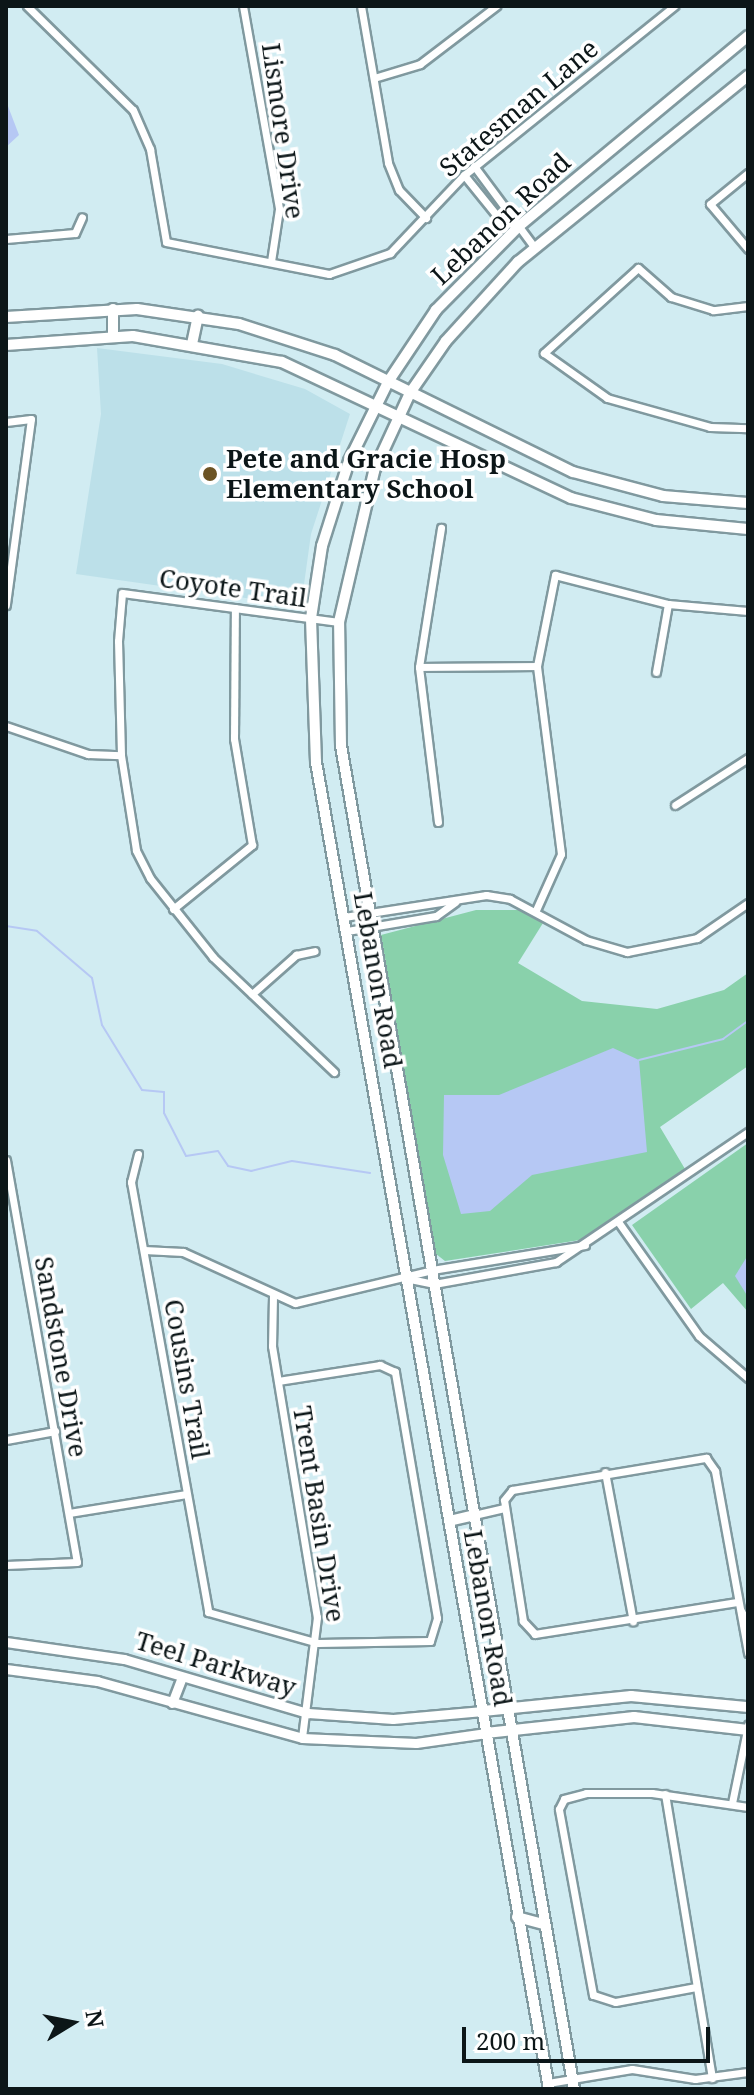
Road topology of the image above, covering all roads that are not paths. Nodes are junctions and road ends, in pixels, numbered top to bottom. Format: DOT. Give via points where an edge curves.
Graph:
graph roads {
  1 [pos="27,6"];
  2 [pos="243,6"];
  3 [pos="361,6"];
  4 [pos="496,6"];
  5 [pos="674,6"];
  6 [pos="748,36"];
  7 [pos="748,76"];
  8 [pos="374,78"];
  9 [pos="474,166"];
  10 [pos="748,173"];
  11 [pos="464,175"];
  12 [pos="82,217"];
  13 [pos="426,218"];
  14 [pos="518,227"];
  15 [pos="6,239"];
  16 [pos="535,248"];
  17 [pos="748,249"];
  18 [pos="271,261"];
  19 [pos="748,306"];
  20 [pos="113,309"];
  21 [pos="198,316"];
  22 [pos="6,317"];
  23 [pos="113,335"];
  24 [pos="192,344"];
  25 [pos="6,345"];
  26 [pos="388,382"];
  27 [pos="410,393"];
  28 [pos="376,402"];
  29 [pos="399,415"];
  30 [pos="6,422"];
  31 [pos="748,428"];
  32 [pos="748,503"];
  33 [pos="441,528"];
  34 [pos="748,529"];
  35 [pos="668,604"];
  36 [pos="6,605"];
  37 [pos="235,608"];
  38 [pos="748,611"];
  39 [pos="311,618"];
  40 [pos="339,622"];
  41 [pos="537,666"];
  42 [pos="419,667"];
  43 [pos="656,672"];
  44 [pos="6,726"];
  45 [pos="121,755"];
  46 [pos="748,758"];
  47 [pos="675,805"];
  48 [pos="438,822"];
  49 [pos="455,902"];
  50 [pos="748,903"];
  51 [pos="173,909"];
  52 [pos="536,910"];
  53 [pos="371,912"];
  54 [pos="344,917"];
  55 [pos="373,926"];
  56 [pos="347,931"];
  57 [pos="315,951"];
  58 [pos="252,994"];
  59 [pos="334,1072"];
  60 [pos="748,1132"];
  61 [pos="138,1154"];
  62 [pos="6,1160"];
  63 [pos="619,1223"];
  64 [pos="585,1245"];
  65 [pos="144,1250"];
  66 [pos="432,1270"];
  67 [pos="408,1279"];
  68 [pos="434,1284"];
  69 [pos="273,1296"];
  70 [pos="748,1378"];
  71 [pos="278,1381"];
  72 [pos="55,1431"];
  73 [pos="6,1440"];
  74 [pos="605,1472"];
  75 [pos="186,1494"];
  76 [pos="504,1508"];
  77 [pos="69,1513"];
  78 [pos="474,1515"];
  79 [pos="449,1521"];
  80 [pos="6,1565"];
  81 [pos="737,1602"];
  82 [pos="633,1621"];
  83 [pos="748,1624"];
  84 [pos="6,1642"];
  85 [pos="318,1643"];
  86 [pos="748,1653"];
  87 [pos="6,1669"];
  88 [pos="182,1677"];
  89 [pos="172,1703"];
  90 [pos="509,1707"];
  91 [pos="748,1707"];
  92 [pos="483,1711"];
  93 [pos="308,1713"];
  94 [pos="748,1728"];
  95 [pos="513,1729"];
  96 [pos="486,1733"];
  97 [pos="302,1738"];
  98 [pos="665,1794"];
  99 [pos="732,1803"];
  100 [pos="748,1807"];
  101 [pos="517,1917"];
  102 [pos="544,1924"];
  103 [pos="520,1932"];
  104 [pos="696,1987"];
  105 [pos="748,2072"];
  106 [pos="712,2078"];
  107 [pos="573,2083"];
  108 [pos="548,2086"];
  1 -- 18 [label="street, Statesman Lane" via="133,110 150,149 166,242"];
  2 -- 18 [label="street, Lismore Drive" via="279,209"];
  3 -- 8 [label="street"];
  4 -- 8 [label="street" via="420,64"];
  5 -- 9 [label="street, Statesman Lane"];
  6 -- 14 [label="main road, Lebanon Road"];
  7 -- 16 [label="main road, Lebanon Road"];
  8 -- 13 [label="street" via="394,180"];
  9 -- 11 [label="street, Statesman Lane"];
  9 -- 14 [label="street"];
  10 -- 17 [label="street" via="710,204"];
  11 -- 13 [label="street, Statesman Lane"];
  11 -- 14 [label="street" via="498,217"];
  12 -- 15 [label="street" via="75,233"];
  13 -- 18 [label="street, Statesman Lane" via="390,253 357,270 319,273"];
  14 -- 16 [label="street"];
  14 -- 26 [label="main road, Lebanon Road" via="452,291"];
  16 -- 27 [label="main road, Lebanon Road" via="471,309"];
  19 -- 31 [label="street" via="713,310 671,297 638,268 544,353 607,398 710,427"];
  20 -- 21 [label="main road"];
  20 -- 22 [label="main road"];
  20 -- 23 [label="main road"];
  21 -- 24 [label="main road"];
  21 -- 26 [label="main road" via="318,347"];
  23 -- 24 [label="main road"];
  23 -- 25 [label="main road"];
  24 -- 28 [label="main road" via="297,366"];
  26 -- 27 [label="main road"];
  26 -- 28 [label="main road, Lebanon Road"];
  27 -- 29 [label="main road, Lebanon Road"];
  27 -- 32 [label="main road" via="584,475 663,496"];
  28 -- 29 [label="main road"];
  28 -- 39 [label="main road, Lebanon Road" via="331,516"];
  29 -- 34 [label="main road" via="521,478 593,506"];
  29 -- 40 [label="main road, Lebanon Road" via="363,505"];
  30 -- 36 [label="street" via="31,419"];
  33 -- 42 [label="street"];
  35 -- 38 [label="street"];
  35 -- 41 [label="street" via="555,575"];
  35 -- 43 [label="street"];
  37 -- 39 [label="street, Coyote Trail"];
  37 -- 45 [label="street, Coyote Trail" via="122,593"];
  37 -- 51 [label="street" via="234,739 252,845"];
  39 -- 40 [label="street, Coyote Trail"];
  39 -- 54 [label="main road, Lebanon Road" via="311,732"];
  40 -- 53 [label="main road, Lebanon Road" via="341,745"];
  41 -- 42 [label="street"];
  41 -- 52 [label="street" via="562,832 557,872"];
  42 -- 48 [label="street"];
  44 -- 45 [label="street" via="88,754"];
  45 -- 51 [label="street" via="136,850"];
  46 -- 47 [label="street"];
  49 -- 52 [label="street" via="486,895"];
  49 -- 53 [label="street"];
  49 -- 55 [label="street" via="436,916"];
  50 -- 52 [label="street" via="697,938 627,952 586,940"];
  51 -- 58 [label="street"];
  53 -- 54 [label="street"];
  53 -- 55 [label="main road, Lebanon Road"];
  54 -- 56 [label="main road, Lebanon Road"];
  55 -- 56 [label="street"];
  55 -- 66 [label="main road, Lebanon Road"];
  56 -- 67 [label="main road, Lebanon Road"];
  57 -- 58 [label="street" via="296,955"];
  58 -- 59 [label="street"];
  60 -- 63 [label="street"];
  61 -- 65 [label="street, Cousins Trail" via="131,1176"];
  62 -- 72 [label="street, Sandstone Drive"];
  63 -- 64 [label="street"];
  63 -- 70 [label="street" via="699,1336"];
  64 -- 66 [label="street"];
  64 -- 68 [label="street" via="556,1262"];
  65 -- 69 [label="street" via="183,1252"];
  65 -- 75 [label="street, Cousins Trail"];
  66 -- 67 [label="street"];
  66 -- 68 [label="main road, Lebanon Road"];
  67 -- 68 [label="street"];
  67 -- 69 [label="street" via="307,1303"];
  67 -- 79 [label="main road, Lebanon Road"];
  68 -- 78 [label="main road, Lebanon Road"];
  69 -- 71 [label="street, Trent Basin Drive"];
  71 -- 85 [label="street, Trent Basin Drive"];
  71 -- 85 [label="street" via="392,1367 435,1637 409,1645"];
  72 -- 73 [label="street"];
  72 -- 77 [label="street, Sandstone Drive"];
  74 -- 76 [label="street" via="512,1490"];
  74 -- 81 [label="street" via="697,1456 715,1471"];
  74 -- 82 [label="street"];
  75 -- 77 [label="street"];
  75 -- 85 [label="street, Cousins Trail" via="208,1612"];
  76 -- 78 [label="street"];
  76 -- 82 [label="street" via="528,1630 546,1636"];
  77 -- 80 [label="street, Sandstone Drive" via="77,1562"];
  78 -- 79 [label="main road"];
  78 -- 90 [label="main road, Lebanon Road"];
  79 -- 92 [label="main road, Lebanon Road"];
  81 -- 82 [label="street"];
  81 -- 83 [label="street"];
  81 -- 86 [label="street"];
  84 -- 88 [label="street, Teel Parkway" via="114,1656"];
  85 -- 93 [label="street, Trent Basin Drive"];
  87 -- 89 [label="street, Teel Parkway" via="97,1681"];
  88 -- 89 [label="street"];
  88 -- 93 [label="street, Teel Parkway"];
  89 -- 97 [label="street, Teel Parkway"];
  90 -- 91 [label="main road, Teel Parkway" via="665,1696"];
  90 -- 92 [label="main road, Teel Parkway"];
  90 -- 95 [label="main road, Lebanon Road"];
  92 -- 93 [label="street, Teel Parkway" via="393,1719"];
  92 -- 96 [label="main road, Lebanon Road"];
  93 -- 97 [label="street, Trent Basin Drive"];
  94 -- 95 [label="main road, Teel Parkway" via="634,1717"];
  94 -- 99 [label="street"];
  95 -- 96 [label="main road, Teel Parkway"];
  95 -- 102 [label="main road, Lebanon Road"];
  96 -- 97 [label="street, Teel Parkway" via="407,1743"];
  96 -- 101 [label="main road, Lebanon Road"];
  98 -- 99 [label="street"];
  98 -- 104 [label="street"];
  98 -- 104 [label="street" via="586,1793 563,1801 558,1821 587,1983 598,1999"];
  99 -- 100 [label="street"];
  101 -- 102 [label="main road"];
  101 -- 103 [label="main road, Lebanon Road"];
  102 -- 103 [label="main road"];
  102 -- 107 [label="main road, Lebanon Road"];
  103 -- 108 [label="main road, Lebanon Road"];
  104 -- 106 [label="street"];
  105 -- 106 [label="street"];
  106 -- 107 [label="street" via="632,2069"];
  107 -- 108 [label="street"];
}
